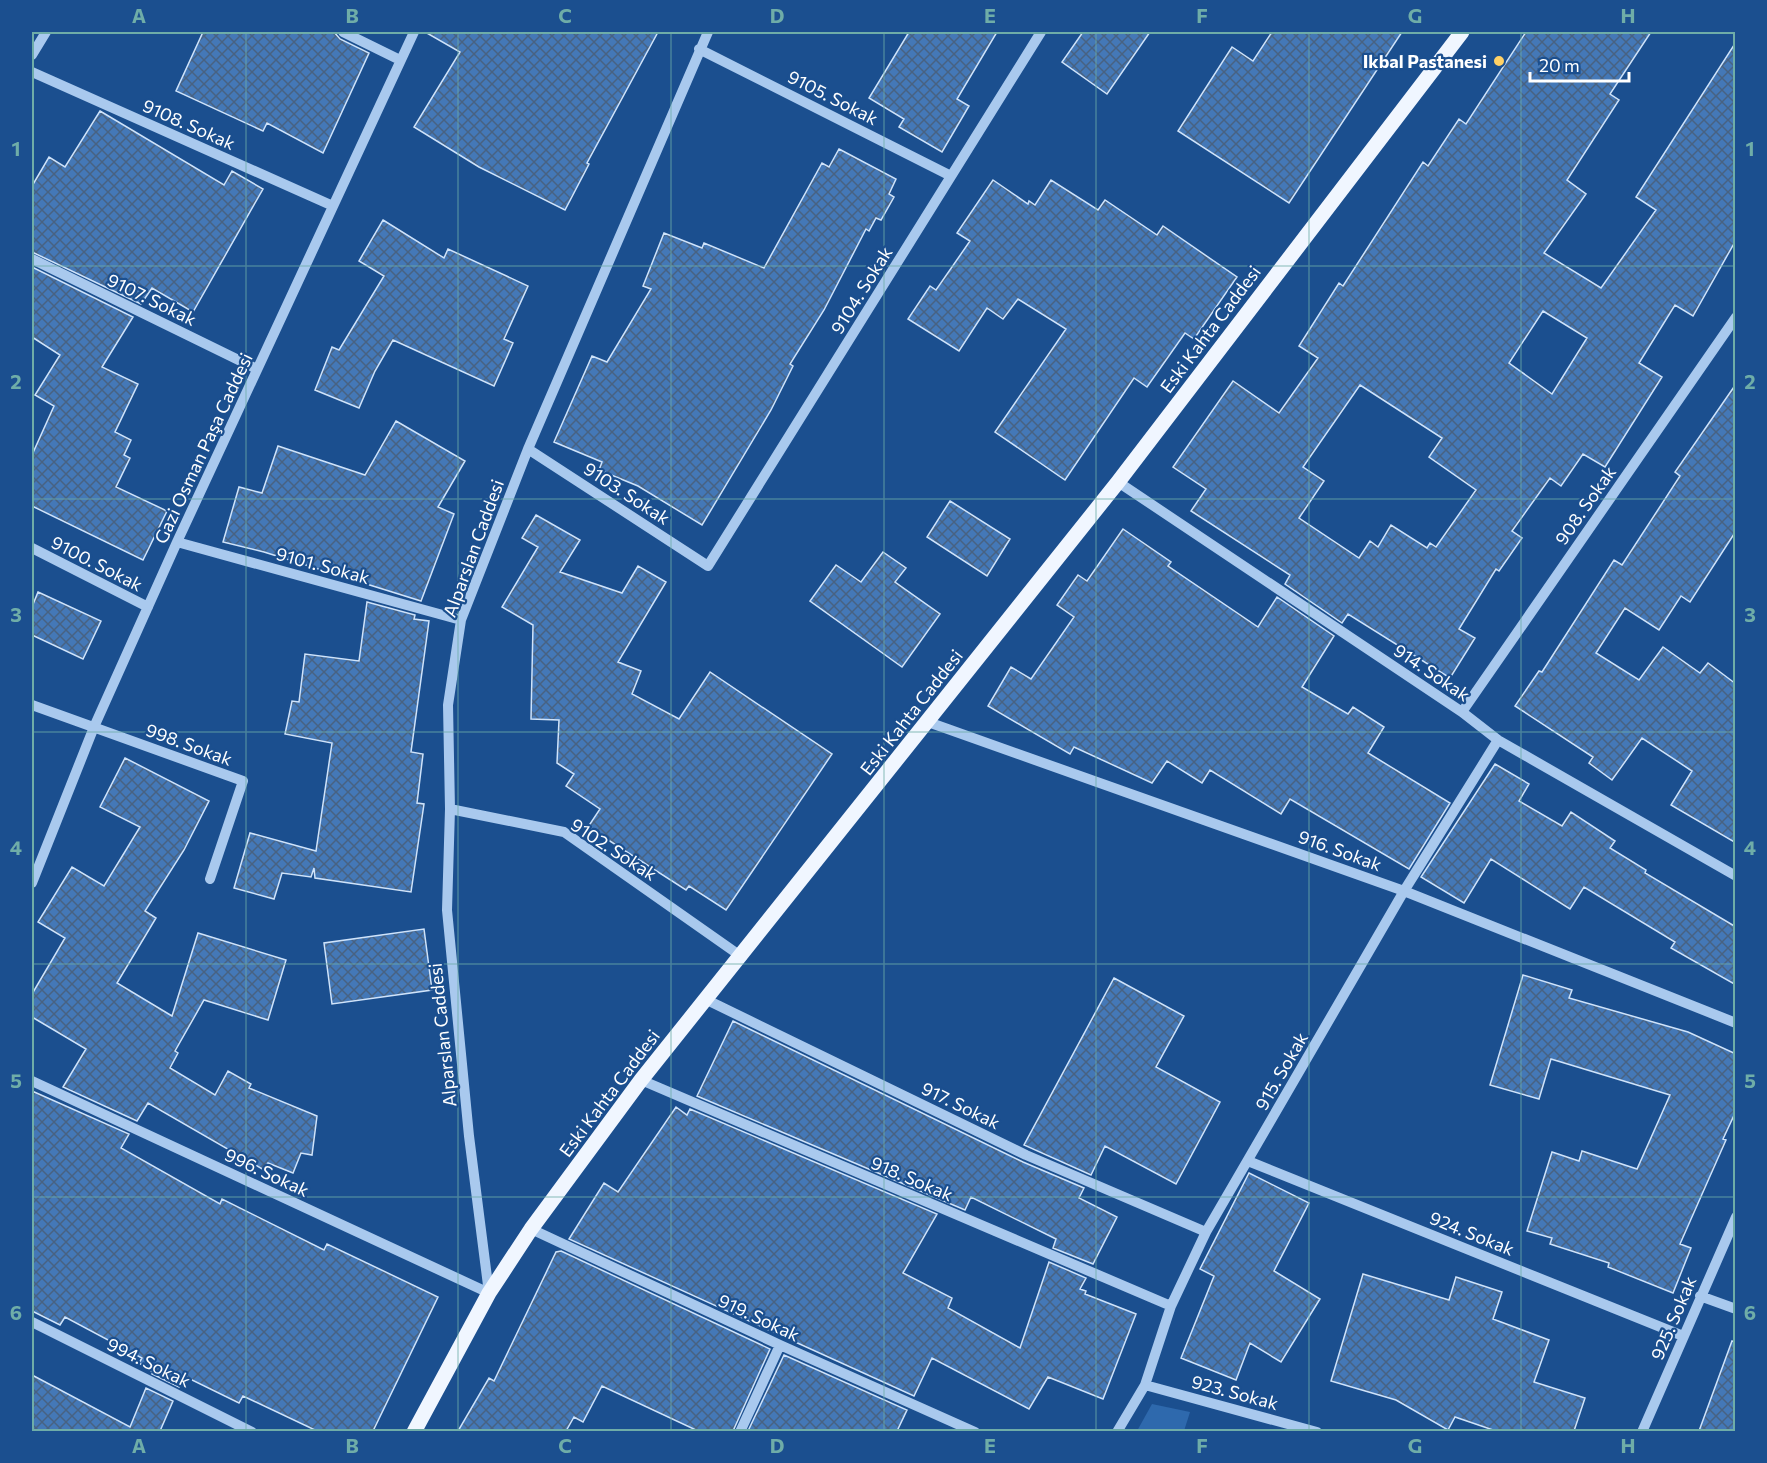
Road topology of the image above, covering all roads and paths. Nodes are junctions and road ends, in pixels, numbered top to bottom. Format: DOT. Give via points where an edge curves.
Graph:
graph roads {
  1 [pos="32,32"];
  2 [pos="343,32"];
  3 [pos="414,32"];
  4 [pos="708,32"];
  5 [pos="1041,32"];
  6 [pos="1462,32"];
  7 [pos="44,35"];
  8 [pos="699,49"];
  9 [pos="32,55"];
  10 [pos="400,60"];
  11 [pos="32,72"];
  12 [pos="951,176"];
  13 [pos="333,206"];
  14 [pos="32,260"];
  15 [pos="1736,317"];
  16 [pos="257,369"];
  17 [pos="528,449"];
  18 [pos="1118,482"];
  19 [pos="177,542"];
  20 [pos="32,548"];
  21 [pos="708,566"];
  22 [pos="148,607"];
  23 [pos="462,620"];
  24 [pos="32,705"];
  25 [pos="1462,712"];
  26 [pos="928,722"];
  27 [pos="94,728"];
  28 [pos="1498,740"];
  29 [pos="450,809"];
  30 [pos="1736,876"];
  31 [pos="32,879"];
  32 [pos="210,879"];
  33 [pos="1404,891"];
  34 [pos="742,957"];
  35 [pos="707,1000"];
  36 [pos="1736,1023"];
  37 [pos="641,1080"];
  38 [pos="32,1081"];
  39 [pos="1248,1161"];
  40 [pos="1736,1217"];
  41 [pos="531,1229"];
  42 [pos="1206,1232"];
  43 [pos="489,1293"];
  44 [pos="1700,1296"];
  45 [pos="1171,1306"];
  46 [pos="1736,1309"];
  47 [pos="32,1322"];
  48 [pos="1683,1336"];
  49 [pos="780,1345"];
  50 [pos="1144,1384"];
  51 [pos="1281,1426"];
  52 [pos="252,1431"];
  53 [pos="414,1431"];
  54 [pos="740,1431"];
  55 [pos="975,1431"];
  56 [pos="1117,1431"];
  57 [pos="1317,1431"];
  58 [pos="1642,1431"];
  1 -- 7 [label="street"];
  2 -- 10 [label="street"];
  3 -- 10 [label="street, Gazi Osman Paşa Caddesi"];
  4 -- 8 [label="street, Alparslan Caddesi"];
  5 -- 12 [label="street, 9104. Sokak"];
  6 -- 18 [label="main road, Eski Kahta Caddesi"];
  7 -- 9 [label="street"];
  8 -- 12 [label="street, 9105. Sokak"];
  8 -- 17 [label="street, Alparslan Caddesi"];
  10 -- 13 [label="street, Gazi Osman Paşa Caddesi"];
  11 -- 13 [label="street, 9108. Sokak"];
  12 -- 21 [label="street, 9104. Sokak"];
  13 -- 16 [label="street, Gazi Osman Paşa Caddesi"];
  14 -- 16 [label="street, 9107. Sokak"];
  15 -- 25 [label="street, 908. Sokak"];
  16 -- 19 [label="street, Gazi Osman Paşa Caddesi"];
  17 -- 21 [label="street, 9103. Sokak"];
  17 -- 23 [label="street, Alparslan Caddesi"];
  18 -- 25 [label="street, 914. Sokak"];
  18 -- 26 [label="main road, Eski Kahta Caddesi"];
  19 -- 22 [label="street, Gazi Osman Paşa Caddesi"];
  19 -- 23 [label="street, 9101. Sokak"];
  20 -- 22 [label="street, 9100. Sokak"];
  22 -- 27 [label="street, Gazi Osman Paşa Caddesi"];
  23 -- 29 [label="street, Alparslan Caddesi" via="448,705"];
  24 -- 27 [label="street"];
  25 -- 28 [label="street, 914. Sokak"];
  26 -- 33 [label="street, 916. Sokak"];
  26 -- 34 [label="main road, Eski Kahta Caddesi"];
  27 -- 31 [label="street, Gazi Osman Paşa Caddesi"];
  27 -- 32 [label="street, 998. Sokak" via="243,781"];
  28 -- 30 [label="street, 914. Sokak"];
  28 -- 33 [label="street, 915. Sokak"];
  29 -- 34 [label="street, 9102. Sokak" via="564,832"];
  29 -- 43 [label="street, Alparslan Caddesi" via="447,910"];
  33 -- 36 [label="street, 916. Sokak"];
  33 -- 39 [label="street, 915. Sokak"];
  34 -- 35 [label="main road, Eski Kahta Caddesi"];
  35 -- 37 [label="main road, Eski Kahta Caddesi"];
  35 -- 42 [label="street, 917. Sokak" via="1026,1155"];
  37 -- 41 [label="main road, Eski Kahta Caddesi"];
  37 -- 45 [label="street, 918. Sokak"];
  38 -- 43 [label="street, 996. Sokak"];
  39 -- 42 [label="street, 915. Sokak"];
  39 -- 48 [label="street, 924. Sokak"];
  40 -- 44 [label="street, 925. Sokak"];
  41 -- 43 [label="main road, Eski Kahta Caddesi"];
  41 -- 49 [label="street, 919. Sokak"];
  42 -- 45 [label="street, 915. Sokak"];
  43 -- 53 [label="main road, Eski Kahta Caddesi"];
  44 -- 46 [label="street"];
  44 -- 48 [label="street, 925. Sokak"];
  45 -- 50 [label="street, 915. Sokak"];
  47 -- 52 [label="street, 994. Sokak"];
  48 -- 58 [label="street, 925. Sokak"];
  49 -- 54 [label="street"];
  49 -- 55 [label="street, 919. Sokak"];
  50 -- 51 [label="street, 923. Sokak"];
  50 -- 56 [label="street, 915. Sokak"];
  51 -- 57 [label="street, 923. Sokak"];
}
